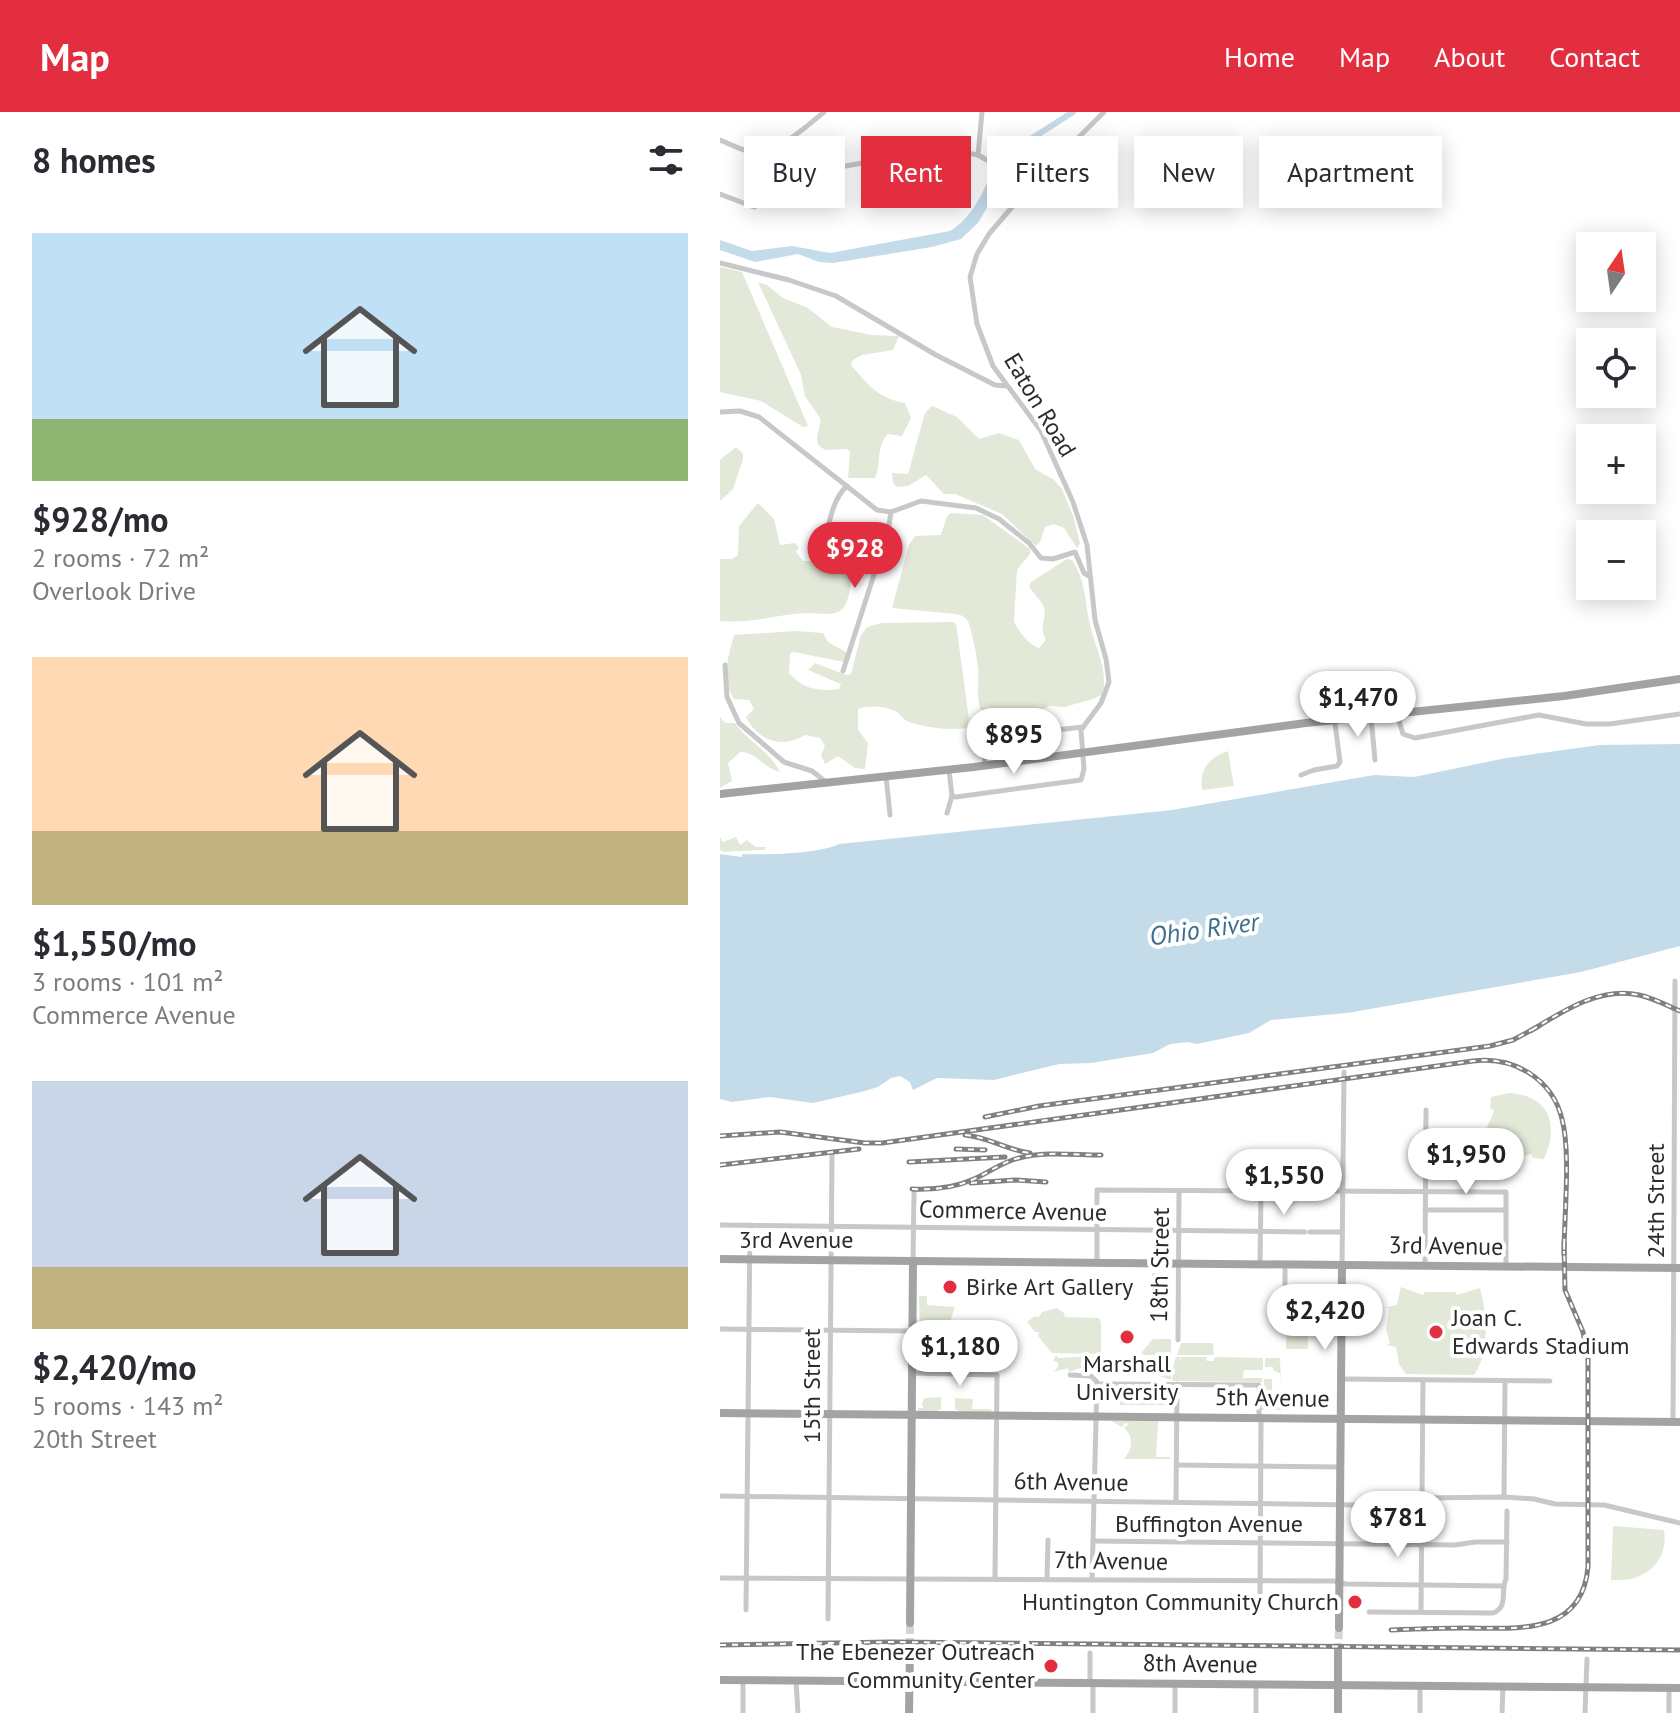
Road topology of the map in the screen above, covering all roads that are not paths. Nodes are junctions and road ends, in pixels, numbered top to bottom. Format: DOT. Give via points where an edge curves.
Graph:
graph roads {
  1 [pos="824,112"];
  2 [pos="982,112"];
  3 [pos="1104,112"];
  4 [pos="1080,136"];
  5 [pos="720,140"];
  6 [pos="978,155"];
  7 [pos="987,160"];
  8 [pos="720,194"];
  9 [pos="1012,208"];
  10 [pos="720,263"];
  11 [pos="1007,387"];
  12 [pos="720,412"];
  13 [pos="847,486"];
  14 [pos="891,512"];
  15 [pos="824,544"];
  16 [pos="1089,576"];
  17 [pos="725,665"];
  18 [pos="843,671"];
  19 [pos="1329,677"];
  20 [pos="1680,679"];
  21 [pos="1397,713"];
  22 [pos="1680,714"];
  23 [pos="1371,716"];
  24 [pos="1335,720"];
  25 [pos="1083,727"];
  26 [pos="1083,753"];
  27 [pos="1375,760"];
  28 [pos="985,766"];
  29 [pos="949,770"];
  30 [pos="1301,775"];
  31 [pos="886,776"];
  32 [pos="826,782"];
  33 [pos="720,794"];
  34 [pos="952,796"];
  35 [pos="947,813"];
  36 [pos="890,815"];
  37 [pos="1675,981"];
  38 [pos="1678,1018"];
  39 [pos="1344,1072"];
  40 [pos="1426,1110"];
  41 [pos="1677,1115"];
  42 [pos="832,1154"];
  43 [pos="1179,1191"];
  44 [pos="1426,1191"];
  45 [pos="1677,1191"];
  46 [pos="1261,1192"];
  47 [pos="1343,1192"];
  48 [pos="914,1193"];
  49 [pos="1425,1210"];
  50 [pos="1506,1210"];
  51 [pos="720,1225"];
  52 [pos="750,1225"];
  53 [pos="831,1226"];
  54 [pos="913,1227"];
  55 [pos="1097,1229"];
  56 [pos="1179,1231"];
  57 [pos="1261,1231"];
  58 [pos="1342,1232"];
  59 [pos="720,1259"];
  60 [pos="749,1259"];
  61 [pos="831,1260"];
  62 [pos="913,1261"];
  63 [pos="1097,1263"];
  64 [pos="1179,1263"];
  65 [pos="1260,1264"];
  66 [pos="1285,1264"];
  67 [pos="1342,1265"];
  68 [pos="1425,1265"];
  69 [pos="1506,1266"];
  70 [pos="1677,1268"];
  71 [pos="1342,1297"];
  72 [pos="720,1329"];
  73 [pos="749,1330"];
  74 [pos="831,1331"];
  75 [pos="912,1331"];
  76 [pos="1178,1340"];
  77 [pos="1677,1345"];
  78 [pos="912,1373"];
  79 [pos="1070,1375"];
  80 [pos="1341,1379"];
  81 [pos="1423,1380"];
  82 [pos="1505,1381"];
  83 [pos="1550,1381"];
  84 [pos="1097,1384"];
  85 [pos="1177,1384"];
  86 [pos="720,1413"];
  87 [pos="748,1413"];
  88 [pos="830,1414"];
  89 [pos="912,1415"];
  90 [pos="997,1416"];
  91 [pos="1095,1416"];
  92 [pos="1177,1417"];
  93 [pos="1260,1418"];
  94 [pos="1341,1419"];
  95 [pos="1423,1419"];
  96 [pos="1505,1420"];
  97 [pos="1677,1422"];
  98 [pos="1177,1465"];
  99 [pos="1261,1466"];
  100 [pos="1340,1467"];
  101 [pos="720,1496"];
  102 [pos="747,1497"];
  103 [pos="829,1497"];
  104 [pos="1504,1497"];
  105 [pos="911,1498"];
  106 [pos="1423,1498"];
  107 [pos="996,1499"];
  108 [pos="1094,1500"];
  109 [pos="1176,1502"];
  110 [pos="1261,1504"];
  111 [pos="1340,1505"];
  112 [pos="1422,1506"];
  113 [pos="1507,1511"];
  114 [pos="1680,1523"];
  115 [pos="1048,1540"];
  116 [pos="1094,1541"];
  117 [pos="1260,1542"];
  118 [pos="1507,1542"];
  119 [pos="1339,1543"];
  120 [pos="1422,1545"];
  121 [pos="720,1578"];
  122 [pos="746,1578"];
  123 [pos="995,1578"];
  124 [pos="828,1579"];
  125 [pos="910,1579"];
  126 [pos="1047,1579"];
  127 [pos="1092,1579"];
  128 [pos="1260,1581"];
  129 [pos="1339,1583"];
  130 [pos="1421,1585"];
  131 [pos="1502,1586"];
  132 [pos="1260,1602"];
  133 [pos="746,1610"];
  134 [pos="1369,1612"];
  135 [pos="1421,1612"];
  136 [pos="828,1619"];
  137 [pos="910,1623"];
  138 [pos="1339,1628"];
  139 [pos="910,1646"];
  140 [pos="1338,1651"];
  141 [pos="1090,1653"];
  142 [pos="1587,1659"];
  143 [pos="720,1680"];
  144 [pos="743,1680"];
  145 [pos="796,1681"];
  146 [pos="909,1682"];
  147 [pos="1091,1683"];
  148 [pos="1175,1684"];
  149 [pos="1256,1685"];
  150 [pos="1338,1686"];
  151 [pos="1420,1686"];
  152 [pos="1503,1687"];
  153 [pos="1586,1688"];
  154 [pos="1669,1688"];
  155 [pos="1680,1688"];
  156 [pos="743,1713"];
  157 [pos="798,1713"];
  158 [pos="909,1713"];
  159 [pos="1093,1713"];
  160 [pos="1175,1713"];
  161 [pos="1256,1713"];
  162 [pos="1338,1713"];
  163 [pos="1420,1713"];
  164 [pos="1502,1713"];
  165 [pos="1585,1713"];
  166 [pos="1669,1713"];
  1 -- 5 [label="street" via="804,130 762,152"];
  2 -- 6 [label="street"];
  3 -- 4 [label="street, Eaton Road"];
  6 -- 7 [label="street"];
  6 -- 8 [label="street" via="944,149 846,165 754,207"];
  9 -- 11 [label="street, Eaton Road" via="983,243 971,271 977,324"];
  10 -- 11 [label="street" via="836,296 936,355"];
  11 -- 16 [label="street, Eaton Road" via="1035,421 1067,486 1087,545"];
  12 -- 13 [label="street" via="759,417"];
  13 -- 14 [label="street" via="873,508"];
  13 -- 15 [label="street" via="836,502"];
  14 -- 16 [label="street" via="921,501 976,508 999,519 1041,558 1075,552"];
  14 -- 18 [label="street"];
  16 -- 25 [label="street, Eaton Road" via="1109,682"];
  17 -- 32 [label="street" via="727,697 739,723 784,762"];
  19 -- 24 [label="street"];
  20 -- 21 [label="main road"];
  21 -- 22 [label="street" via="1403,734 1415,738 1539,715 1610,724"];
  21 -- 23 [label="main road"];
  23 -- 24 [label="main road"];
  23 -- 27 [label="street"];
  24 -- 26 [label="main road"];
  24 -- 30 [label="street" via="1340,764"];
  25 -- 26 [label="street"];
  25 -- 28 [label="street" via="985,738"];
  26 -- 28 [label="main road"];
  26 -- 34 [label="street" via="1084,773 1078,782"];
  28 -- 29 [label="main road"];
  29 -- 31 [label="main road"];
  29 -- 34 [label="street"];
  31 -- 32 [label="main road"];
  31 -- 36 [label="street"];
  32 -- 33 [label="main road"];
  34 -- 35 [label="street"];
  37 -- 38 [label="street, 24th Street"];
  38 -- 41 [label="street, 24th Street"];
  39 -- 47 [label="street"];
  40 -- 44 [label="street"];
  41 -- 45 [label="street, 24th Street"];
  42 -- 53 [label="street, 15th Street"];
  43 -- 46 [label="street"];
  43 -- 55 [label="street" via="1097,1190"];
  43 -- 56 [label="street, 18th Street"];
  44 -- 47 [label="street"];
  44 -- 49 [label="street"];
  44 -- 50 [label="street" via="1506,1192"];
  45 -- 70 [label="street, 24th Street"];
  46 -- 47 [label="street"];
  46 -- 57 [label="street"];
  47 -- 58 [label="street"];
  48 -- 54 [label="street"];
  49 -- 50 [label="street"];
  49 -- 68 [label="street"];
  50 -- 69 [label="street"];
  51 -- 52 [label="street, Commerce Avenue"];
  52 -- 53 [label="street, Commerce Avenue"];
  52 -- 60 [label="street"];
  53 -- 54 [label="street, Commerce Avenue"];
  53 -- 61 [label="street, 15th Street"];
  54 -- 55 [label="street, Commerce Avenue"];
  54 -- 62 [label="street"];
  55 -- 56 [label="street, Commerce Avenue"];
  55 -- 63 [label="street"];
  56 -- 57 [label="street, Commerce Avenue"];
  56 -- 64 [label="street, 18th Street"];
  57 -- 58 [label="street, Commerce Avenue"];
  57 -- 65 [label="street"];
  58 -- 67 [label="street"];
  59 -- 60 [label="main road, 3rd Avenue"];
  60 -- 61 [label="main road, 3rd Avenue"];
  60 -- 73 [label="street"];
  61 -- 62 [label="main road, 3rd Avenue"];
  61 -- 74 [label="street, 15th Street"];
  62 -- 63 [label="main road, 3rd Avenue"];
  62 -- 75 [label="main road"];
  63 -- 64 [label="main road, 3rd Avenue"];
  64 -- 65 [label="main road, 3rd Avenue"];
  64 -- 76 [label="street, 18th Street"];
  65 -- 66 [label="main road, 3rd Avenue"];
  66 -- 67 [label="main road, 3rd Avenue"];
  66 -- 71 [label="street" via="1288,1297"];
  67 -- 68 [label="main road, 3rd Avenue"];
  67 -- 71 [label="main road"];
  68 -- 69 [label="main road, 3rd Avenue"];
  69 -- 70 [label="main road, 3rd Avenue"];
  70 -- 77 [label="street, 24th Street"];
  71 -- 80 [label="main road"];
  72 -- 73 [label="street"];
  73 -- 74 [label="street"];
  73 -- 87 [label="street"];
  74 -- 75 [label="street"];
  74 -- 88 [label="street, 15th Street"];
  75 -- 78 [label="main road"];
  77 -- 97 [label="street, 24th Street"];
  78 -- 89 [label="main road"];
  78 -- 90 [label="street" via="997,1375"];
  79 -- 84 [label="street" via="1091,1376"];
  80 -- 81 [label="street"];
  80 -- 94 [label="main road"];
  81 -- 82 [label="street"];
  81 -- 95 [label="street"];
  82 -- 83 [label="street"];
  82 -- 96 [label="street"];
  84 -- 85 [label="street"];
  84 -- 91 [label="street"];
  85 -- 92 [label="street"];
  85 -- 93 [label="street" via="1259,1385"];
  86 -- 87 [label="main road, 5th Avenue"];
  87 -- 88 [label="main road, 5th Avenue"];
  87 -- 102 [label="street"];
  88 -- 89 [label="main road, 5th Avenue"];
  88 -- 103 [label="street, 15th Street"];
  89 -- 90 [label="main road, 5th Avenue"];
  89 -- 105 [label="main road"];
  90 -- 91 [label="main road, 5th Avenue"];
  90 -- 107 [label="street"];
  91 -- 92 [label="main road, 5th Avenue"];
  91 -- 108 [label="street"];
  92 -- 93 [label="main road, 5th Avenue"];
  92 -- 98 [label="street"];
  93 -- 94 [label="main road, 5th Avenue"];
  93 -- 99 [label="street"];
  94 -- 95 [label="main road, 5th Avenue"];
  94 -- 100 [label="main road"];
  95 -- 96 [label="main road, 5th Avenue"];
  95 -- 106 [label="street"];
  96 -- 97 [label="main road, 5th Avenue"];
  96 -- 104 [label="street"];
  98 -- 99 [label="street"];
  98 -- 109 [label="street"];
  99 -- 100 [label="street"];
  99 -- 110 [label="street"];
  100 -- 111 [label="main road"];
  101 -- 102 [label="street, 6th Avenue"];
  102 -- 103 [label="street, 6th Avenue"];
  102 -- 122 [label="street"];
  103 -- 105 [label="street, 6th Avenue"];
  103 -- 124 [label="street, 15th Street"];
  104 -- 106 [label="street"];
  104 -- 114 [label="street" via="1624,1508"];
  105 -- 107 [label="street, 6th Avenue"];
  105 -- 125 [label="main road"];
  106 -- 112 [label="street"];
  107 -- 108 [label="street, 6th Avenue"];
  107 -- 123 [label="street"];
  108 -- 109 [label="street, 6th Avenue"];
  108 -- 116 [label="street"];
  109 -- 110 [label="street, 6th Avenue"];
  110 -- 111 [label="street, 6th Avenue"];
  110 -- 117 [label="street"];
  111 -- 112 [label="street, 6th Avenue"];
  111 -- 119 [label="main road"];
  112 -- 120 [label="street"];
  113 -- 118 [label="street"];
  115 -- 126 [label="street"];
  116 -- 117 [label="street, Buffington Avenue"];
  116 -- 127 [label="street"];
  117 -- 119 [label="street, Buffington Avenue"];
  117 -- 128 [label="street"];
  118 -- 120 [label="street, Buffington Avenue"];
  118 -- 131 [label="street"];
  119 -- 120 [label="street, Buffington Avenue"];
  119 -- 129 [label="main road"];
  120 -- 130 [label="street"];
  121 -- 122 [label="street, 7th Avenue"];
  122 -- 124 [label="street, 7th Avenue"];
  122 -- 133 [label="street"];
  123 -- 125 [label="street, 7th Avenue"];
  123 -- 126 [label="street, 7th Avenue"];
  124 -- 125 [label="street, 7th Avenue"];
  124 -- 136 [label="street, 15th Street"];
  125 -- 137 [label="main road"];
  126 -- 127 [label="street, 7th Avenue"];
  127 -- 128 [label="street, 7th Avenue"];
  128 -- 129 [label="street, 7th Avenue"];
  128 -- 132 [label="street"];
  129 -- 130 [label="street, 7th Avenue"];
  129 -- 138 [label="main road"];
  130 -- 131 [label="street, 7th Avenue"];
  130 -- 135 [label="street"];
  131 -- 135 [label="street" via="1503,1607 1493,1613"];
  134 -- 135 [label="street"];
  139 -- 146 [label="main road"];
  140 -- 150 [label="main road"];
  141 -- 147 [label="street"];
  142 -- 153 [label="street"];
  143 -- 144 [label="main road, 8th Avenue"];
  144 -- 145 [label="main road, 8th Avenue"];
  144 -- 156 [label="street"];
  145 -- 146 [label="main road, 8th Avenue"];
  145 -- 157 [label="street"];
  146 -- 147 [label="main road, 8th Avenue"];
  146 -- 158 [label="main road"];
  147 -- 148 [label="main road, 8th Avenue"];
  147 -- 159 [label="street"];
  148 -- 149 [label="main road, 8th Avenue"];
  148 -- 160 [label="street"];
  149 -- 150 [label="main road, 8th Avenue"];
  149 -- 161 [label="street"];
  150 -- 151 [label="main road, 8th Avenue"];
  150 -- 162 [label="main road"];
  151 -- 152 [label="main road, 8th Avenue"];
  151 -- 163 [label="street"];
  152 -- 153 [label="main road, 8th Avenue"];
  152 -- 164 [label="street"];
  153 -- 154 [label="main road, 8th Avenue"];
  153 -- 165 [label="street"];
  154 -- 155 [label="main road, 8th Avenue"];
  154 -- 166 [label="street"];
}
